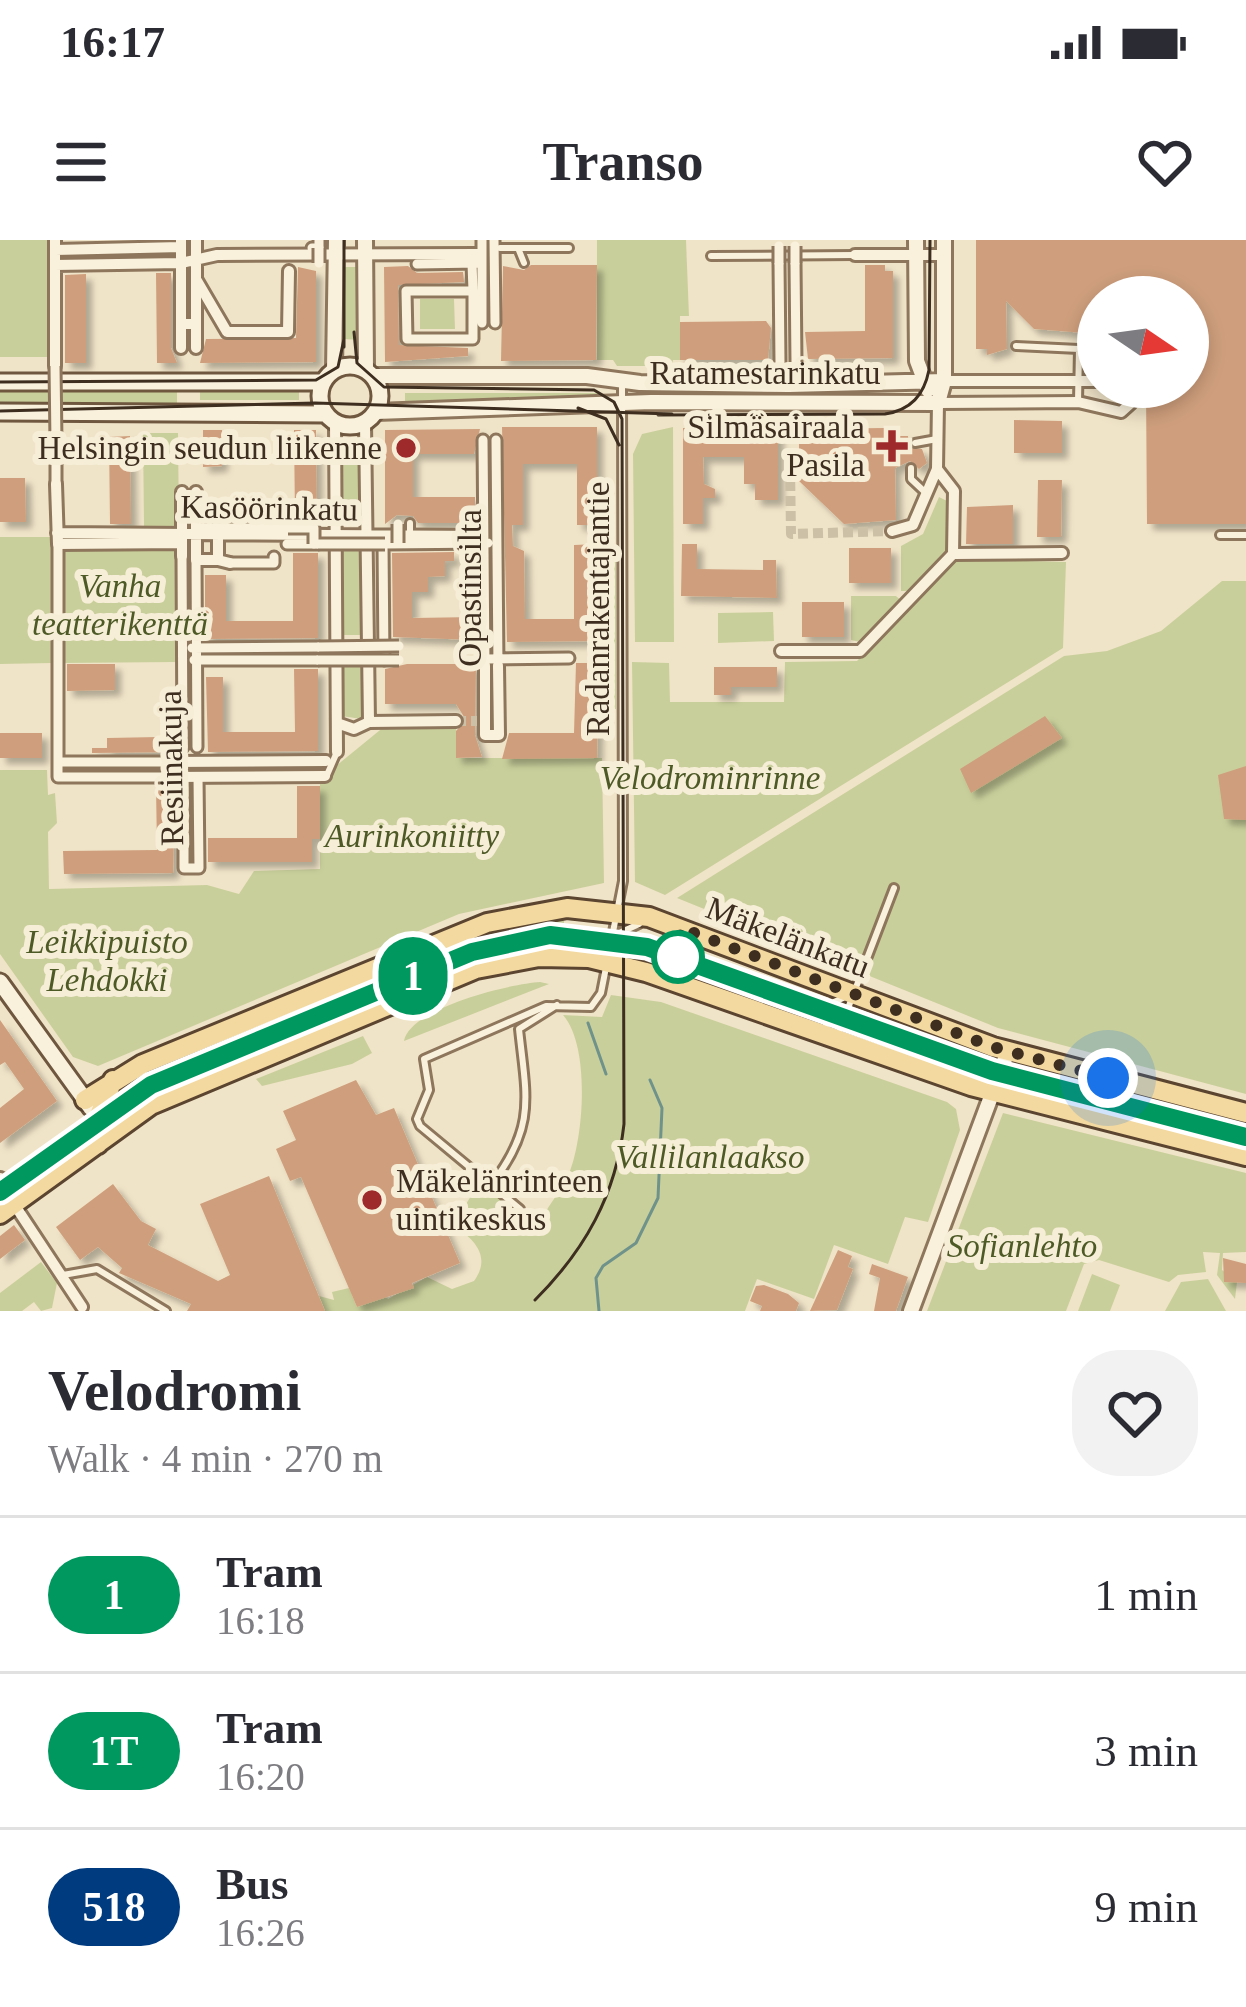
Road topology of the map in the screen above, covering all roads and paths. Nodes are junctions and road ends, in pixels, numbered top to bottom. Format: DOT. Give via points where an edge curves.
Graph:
graph roads {
  1 [pos="196,240"];
  2 [pos="217,240"];
  3 [pos="482,240"];
  4 [pos="779,243"];
  5 [pos="795,243"];
  6 [pos="181,244"];
  7 [pos="497,244"];
  8 [pos="55,245"];
  9 [pos="316,245"];
  10 [pos="336,247"];
  11 [pos="365,247"];
  12 [pos="518,248"];
  13 [pos="569,248"];
  14 [pos="916,248"];
  15 [pos="944,248"];
  16 [pos="217,255"];
  17 [pos="855,255"];
  18 [pos="711,256"];
  19 [pos="196,260"];
  20 [pos="478,261"];
  21 [pos="181,263"];
  22 [pos="319,263"];
  23 [pos="497,263"];
  24 [pos="524,263"];
  25 [pos="417,264"];
  26 [pos="55,265"];
  27 [pos="289,271"];
  28 [pos="196,279"];
  29 [pos="472,291"];
  30 [pos="181,324"];
  31 [pos="196,324"];
  32 [pos="1016,346"];
  33 [pos="181,347"];
  34 [pos="196,348"];
  35 [pos="1077,349"];
  36 [pos="917,361"];
  37 [pos="780,363"];
  38 [pos="796,363"];
  39 [pos="55,366"];
  40 [pos="370,373"];
  41 [pos="328,376"];
  42 [pos="622,378"];
  43 [pos="944,381"];
  44 [pos="1006,381"];
  45 [pos="1077,381"];
  46 [pos="0,382"];
  47 [pos="924,385"];
  48 [pos="897,386"];
  49 [pos="1077,402"];
  50 [pos="938,403"];
  51 [pos="1005,403"];
  52 [pos="621,405"];
  53 [pos="0,412"];
  54 [pos="371,417"];
  55 [pos="330,418"];
  56 [pos="937,439"];
  57 [pos="915,442"];
  58 [pos="490,443"];
  59 [pos="490,460"];
  60 [pos="911,469"];
  61 [pos="937,470"];
  62 [pos="56,484"];
  63 [pos="928,495"];
  64 [pos="189,497"];
  65 [pos="480,505"];
  66 [pos="497,514"];
  67 [pos="398,524"];
  68 [pos="286,528"];
  69 [pos="892,531"];
  70 [pos="218,535"];
  71 [pos="1220,535"];
  72 [pos="1246,535"];
  73 [pos="335,536"];
  74 [pos="367,536"];
  75 [pos="57,538"];
  76 [pos="188,539"];
  77 [pos="482,540"];
  78 [pos="497,542"];
  79 [pos="383,544"];
  80 [pos="398,544"];
  81 [pos="318,545"];
  82 [pos="1062,553"];
  83 [pos="953,554"];
  84 [pos="274,557"];
  85 [pos="196,560"];
  86 [pos="224,561"];
  87 [pos="484,645"];
  88 [pos="498,645"];
  89 [pos="384,646"];
  90 [pos="399,646"];
  91 [pos="319,647"];
  92 [pos="353,647"];
  93 [pos="781,651"];
  94 [pos="182,654"];
  95 [pos="196,654"];
  96 [pos="569,658"];
  97 [pos="353,660"];
  98 [pos="384,660"];
  99 [pos="399,660"];
  100 [pos="319,661"];
  101 [pos="491,662"];
  102 [pos="183,709"];
  103 [pos="196,709"];
  104 [pos="456,721"];
  105 [pos="369,722"];
  106 [pos="337,723"];
  107 [pos="183,747"];
  108 [pos="197,747"];
  109 [pos="333,758"];
  110 [pos="238,761"];
  111 [pos="278,761"];
  112 [pos="148,762"];
  113 [pos="176,762"];
  114 [pos="197,762"];
  115 [pos="58,763"];
  116 [pos="278,776"];
  117 [pos="325,776"];
  118 [pos="149,777"];
  119 [pos="170,777"];
  120 [pos="191,777"];
  121 [pos="247,778"];
  122 [pos="894,888"];
  123 [pos="619,910"];
  124 [pos="650,917"];
  125 [pos="615,935"];
  126 [pos="608,962"];
  127 [pos="0,982"];
  128 [pos="852,994"];
  129 [pos="556,1005"];
  130 [pos="829,1038"];
  131 [pos="1007,1051"];
  132 [pos="112,1080"];
  133 [pos="994,1092"];
  134 [pos="85,1100"];
  135 [pos="1246,1113"];
  136 [pos="102,1132"];
  137 [pos="1246,1156"];
  138 [pos="0,1180"];
  139 [pos="491,1185"];
  140 [pos="7,1209"];
  141 [pos="520,1209"];
  142 [pos="63,1275"];
  143 [pos="82,1307"];
  144 [pos="166,1311"];
  145 [pos="911,1311"];
  1 -- 19 [label="street"];
  2 -- 16 [label="street"];
  3 -- 20 [label="street"];
  4 -- 37 [label="street, bridge"];
  5 -- 38 [label="street, bridge"];
  6 -- 8 [label="street"];
  6 -- 21 [label="street"];
  7 -- 12 [label="lane"];
  7 -- 23 [label="street"];
  8 -- 26 [label="street"];
  9 -- 22 [label="street, bridge"];
  10 -- 11 [label="street"];
  10 -- 16 [label="street"];
  10 -- 41 [label="street"];
  11 -- 20 [label="street"];
  11 -- 40 [label="street"];
  12 -- 13 [label="lane"];
  12 -- 24 [label="lane"];
  14 -- 15 [label="street"];
  14 -- 17 [label="street"];
  14 -- 36 [label="street"];
  15 -- 43 [label="street"];
  16 -- 19 [label="street"];
  17 -- 18 [label="lane"];
  19 -- 21 [label="street"];
  19 -- 28 [label="street"];
  20 -- 23 [label="street"];
  20 -- 23 [label="street" via="482,321 495,321"];
  20 -- 25 [label="street"];
  20 -- 29 [label="street"];
  21 -- 26 [label="street"];
  21 -- 30 [label="street"];
  26 -- 39 [label="street"];
  27 -- 28 [label="street" via="288,332 227,332"];
  28 -- 31 [label="street"];
  29 -- 29 [label="street" via="406,291 407,339 473,339"];
  30 -- 31 [label="street"];
  30 -- 33 [label="street"];
  31 -- 34 [label="street"];
  32 -- 35 [label="lane"];
  36 -- 47 [label="street"];
  36 -- 48 [label="street"];
  39 -- 62 [label="street, bridge"];
  40 -- 41 [label="main road" via="353,365"];
  40 -- 42 [label="street, Ratamestarinkatu"];
  40 -- 54 [label="main road" via="380,389"];
  41 -- 46 [label="main road"];
  41 -- 55 [label="main road" via="320,399"];
  42 -- 48 [label="street, Ratamestarinkatu"];
  42 -- 52 [label="lane, Radanrakentajantie"];
  43 -- 44 [label="street, Ratamestarinkatu"];
  43 -- 47 [label="street, Ratamestarinkatu"];
  43 -- 50 [label="street"];
  44 -- 45 [label="street, Ratamestarinkatu"];
  44 -- 51 [label="lane"];
  47 -- 48 [label="street, Ratamestarinkatu"];
  47 -- 50 [label="street"];
  49 -- 51 [label="street, Ratamestarinkatu"];
  50 -- 51 [label="street, Ratamestarinkatu"];
  50 -- 52 [label="street, Ratamestarinkatu"];
  50 -- 56 [label="street"];
  52 -- 54 [label="street, Ratamestarinkatu"];
  52 -- 123 [label="lane, Radanrakentajantie"];
  53 -- 55 [label="main road"];
  54 -- 55 [label="main road"];
  54 -- 74 [label="street"];
  55 -- 73 [label="street"];
  56 -- 57 [label="lane"];
  56 -- 61 [label="street"];
  58 -- 59 [label="street, Opastinsilta"];
  59 -- 65 [label="street, Opastinsilta"];
  59 -- 66 [label="street, Opastinsilta"];
  60 -- 63 [label="lane"];
  61 -- 63 [label="street"];
  61 -- 83 [label="street" via="954,491"];
  62 -- 75 [label="street"];
  63 -- 69 [label="street" via="913,525"];
  64 -- 76 [label="street, Resiinakuja"];
  65 -- 66 [label="street"];
  65 -- 77 [label="street, Opastinsilta"];
  66 -- 78 [label="street, Opastinsilta"];
  67 -- 80 [label="street, bridge"];
  68 -- 76 [label="street, Kasöörinkatu"];
  68 -- 81 [label="street, Kasöörinkatu, bridge" via="290,544"];
  68 -- 81 [label="street, bridge" via="314,528"];
  70 -- 73 [label="street, Kasöörinkatu"];
  70 -- 76 [label="street, Kasöörinkatu"];
  70 -- 86 [label="street"];
  71 -- 72 [label="lane"];
  73 -- 74 [label="street, Kasöörinkatu"];
  73 -- 106 [label="street"];
  74 -- 77 [label="street, Kasöörinkatu" via="410,530"];
  74 -- 105 [label="street"];
  75 -- 76 [label="street, Kasöörinkatu"];
  75 -- 115 [label="street"];
  76 -- 85 [label="street, Resiinakuja"];
  76 -- 94 [label="street, Resiinakuja"];
  77 -- 78 [label="street, Kasöörinkatu"];
  77 -- 80 [label="street, Kasöörinkatu"];
  77 -- 87 [label="street, Opastinsilta"];
  78 -- 88 [label="street, Opastinsilta"];
  79 -- 80 [label="street, Kasöörinkatu, bridge"];
  79 -- 81 [label="street, Kasöörinkatu, bridge"];
  79 -- 89 [label="street"];
  82 -- 83 [label="street"];
  83 -- 93 [label="street" via="860,651"];
  84 -- 86 [label="street"];
  85 -- 86 [label="street"];
  85 -- 95 [label="street, Resiinakuja"];
  87 -- 88 [label="street"];
  87 -- 101 [label="street, Opastinsilta"];
  88 -- 101 [label="street, Opastinsilta"];
  89 -- 90 [label="street, bridge"];
  89 -- 92 [label="street, bridge"];
  89 -- 98 [label="street, bridge"];
  91 -- 92 [label="street, bridge"];
  91 -- 95 [label="street"];
  91 -- 100 [label="street, bridge"];
  92 -- 97 [label="street, bridge"];
  94 -- 95 [label="street"];
  94 -- 102 [label="street, Resiinakuja"];
  95 -- 100 [label="street"];
  95 -- 103 [label="street, Resiinakuja"];
  96 -- 101 [label="street"];
  97 -- 98 [label="street, bridge"];
  97 -- 100 [label="street, bridge"];
  98 -- 99 [label="street, bridge"];
  101 -- 101 [label="street, Opastinsilta" via="492,735 483,721"];
  102 -- 103 [label="street"];
  102 -- 107 [label="street, Resiinakuja"];
  103 -- 108 [label="street, Resiinakuja"];
  104 -- 105 [label="street"];
  105 -- 106 [label="street" via="354,729"];
  106 -- 109 [label="street"];
  107 -- 113 [label="street, Resiinakuja"];
  108 -- 114 [label="street, Resiinakuja"];
  109 -- 111 [label="street"];
  109 -- 117 [label="lane"];
  110 -- 111 [label="street"];
  110 -- 114 [label="street"];
  110 -- 121 [label="street"];
  111 -- 116 [label="street"];
  112 -- 113 [label="street"];
  112 -- 115 [label="street"];
  112 -- 118 [label="street"];
  113 -- 114 [label="street"];
  113 -- 120 [label="street, Resiinakuja"];
  114 -- 120 [label="street, Resiinakuja"];
  115 -- 118 [label="street" via="58,777"];
  116 -- 117 [label="street"];
  116 -- 121 [label="street"];
  118 -- 119 [label="street"];
  119 -- 120 [label="street"];
  120 -- 120 [label="street, Resiinakuja" via="199,868 184,868"];
  120 -- 121 [label="street"];
  122 -- 128 [label="lane"];
  123 -- 124 [label="main road, Mäkelänkatu"];
  123 -- 125 [label="lane, Radanrakentajantie"];
  123 -- 132 [label="main road, Mäkelänkatu" via="547,911 456,933"];
  124 -- 125 [label="lane"];
  124 -- 128 [label="main road, Mäkelänkatu"];
  125 -- 126 [label="lane, Radanrakentajantie"];
  126 -- 129 [label="lane, Radanrakentajantie" via="594,1006"];
  126 -- 130 [label="main road"];
  126 -- 136 [label="main road" via="539,957 476,969"];
  127 -- 134 [label="main road"];
  128 -- 130 [label="lane"];
  128 -- 130 [label="lane" via="834,1002"];
  128 -- 131 [label="main road, Mäkelänkatu"];
  129 -- 139 [label="lane" via="520,1027 528,1107 513,1153"];
  129 -- 139 [label="lane" via="424,1060 428,1090 417,1119"];
  130 -- 133 [label="main road"];
  131 -- 133 [label="street"];
  131 -- 135 [label="main road, Mäkelänkatu"];
  132 -- 134 [label="main road, Mäkelänkatu"];
  132 -- 136 [label="main road"];
  133 -- 137 [label="main road"];
  133 -- 145 [label="street"];
  134 -- 136 [label="main road"];
  136 -- 140 [label="main road"];
  138 -- 140 [label="street"];
  139 -- 141 [label="lane"];
  140 -- 142 [label="street" via="38,1230"];
  142 -- 143 [label="street"];
  142 -- 144 [label="lane" via="97,1269"];
}
